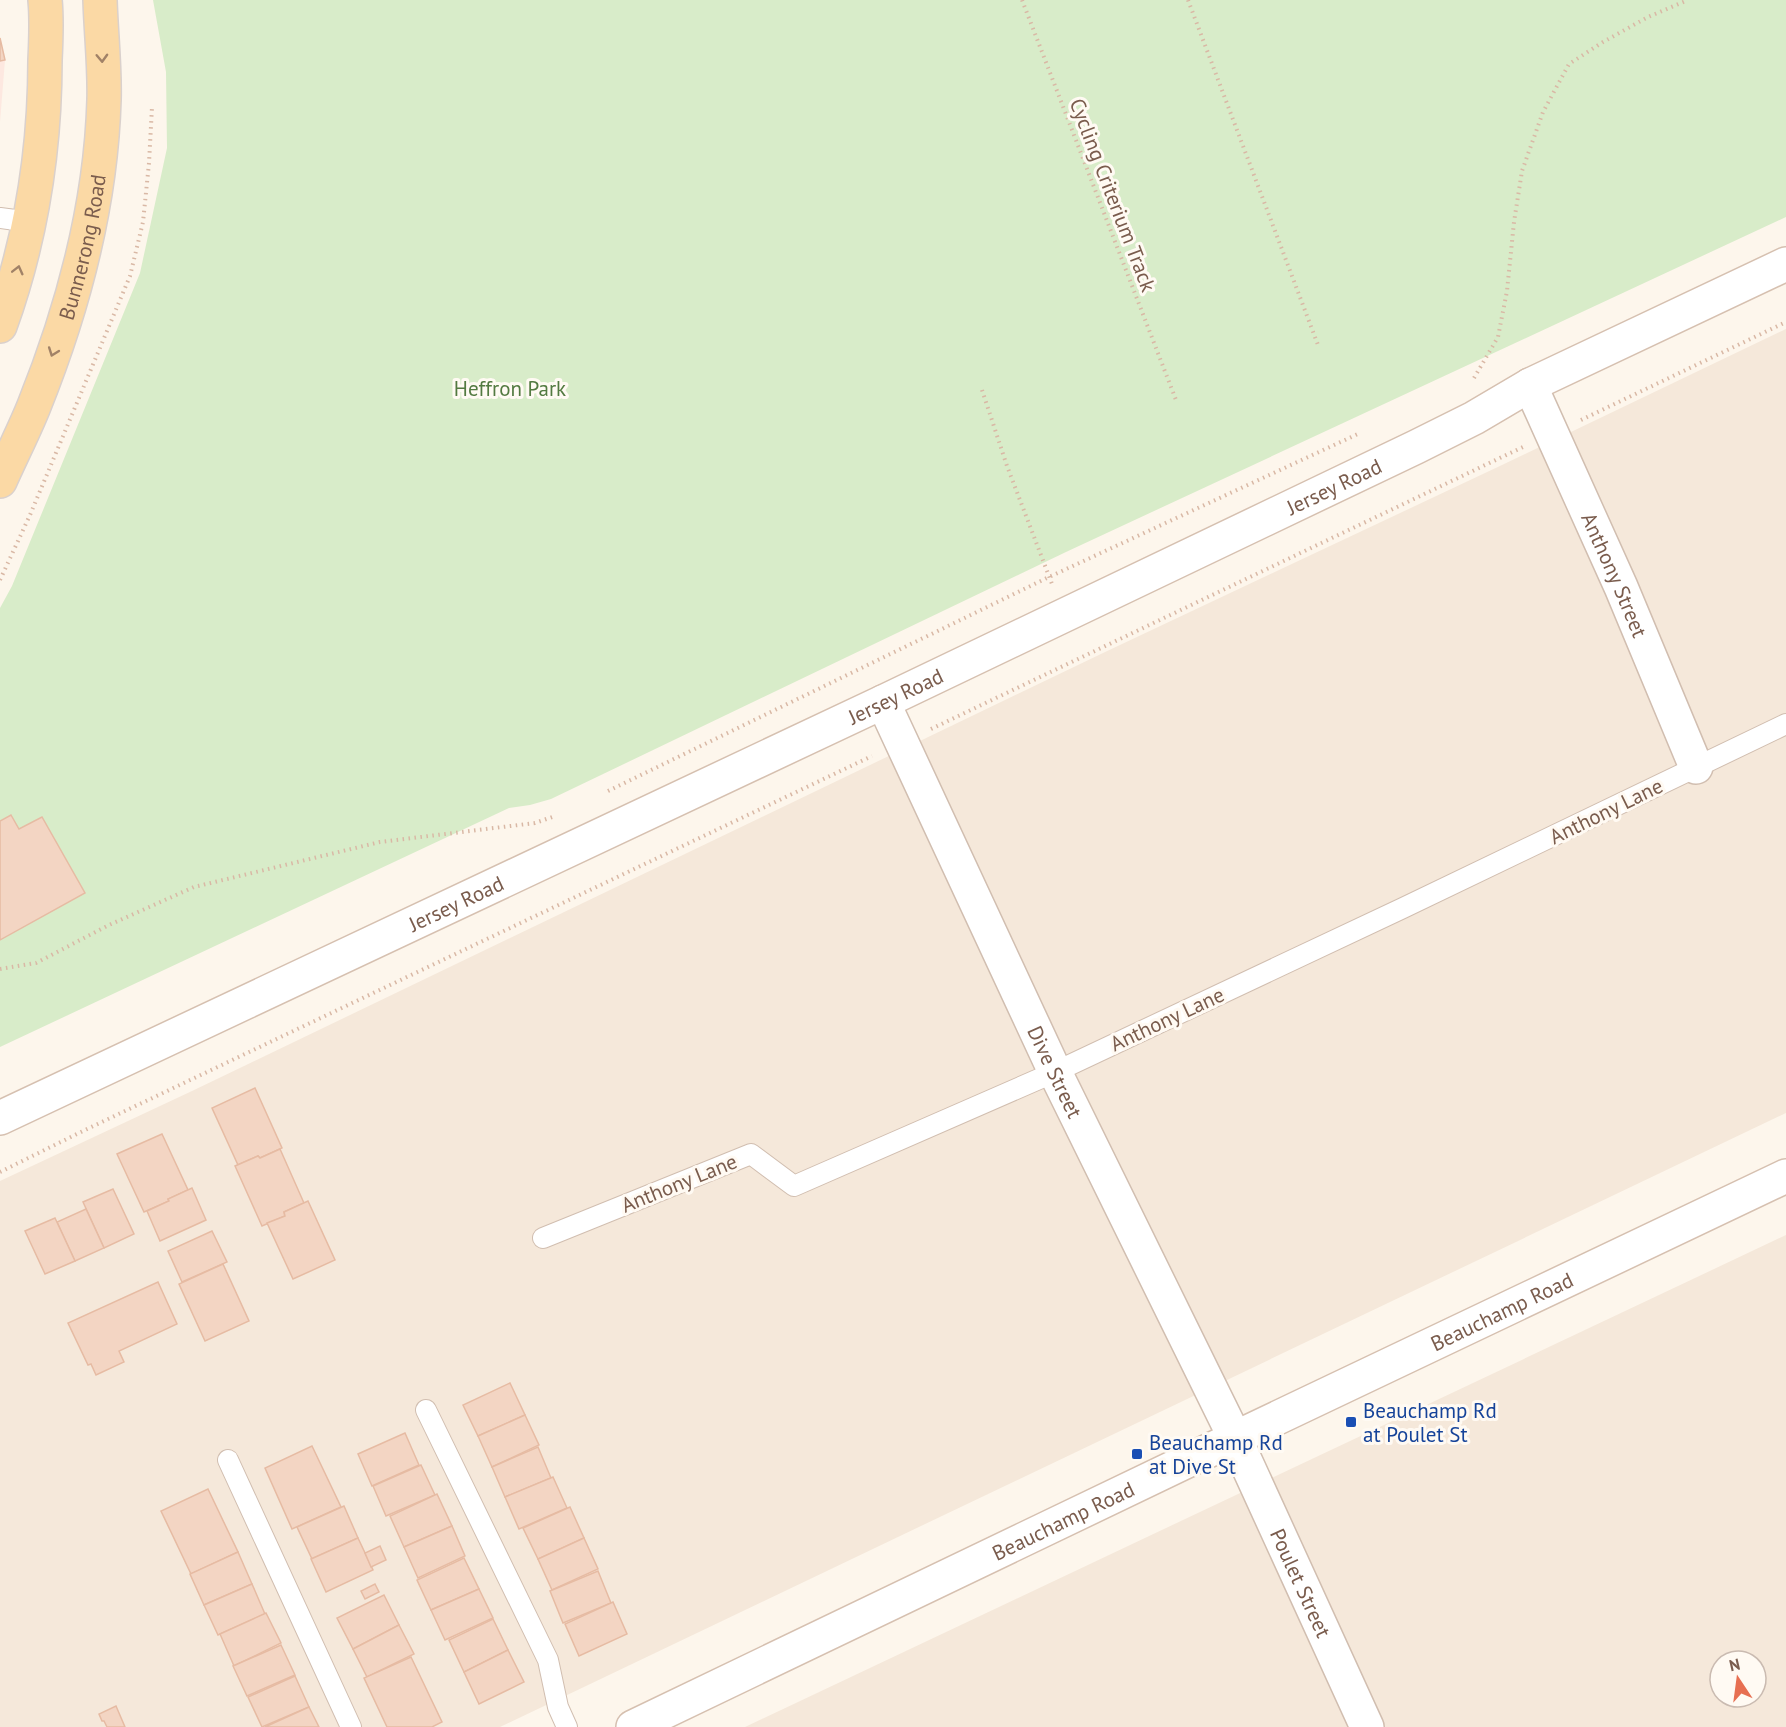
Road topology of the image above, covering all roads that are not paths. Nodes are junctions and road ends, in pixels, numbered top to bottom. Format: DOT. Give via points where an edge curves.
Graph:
graph roads {
  1 [pos="45,0"];
  2 [pos="100,0"];
  3 [pos="15,220"];
  4 [pos="1786,264"];
  5 [pos="0,326"];
  6 [pos="1530,385"];
  7 [pos="0,481"];
  8 [pos="883,702"];
  9 [pos="1786,724"];
  10 [pos="1695,767"];
  11 [pos="1055,1072"];
  12 [pos="0,1118"];
  13 [pos="1786,1176"];
  14 [pos="543,1238"];
  15 [pos="426,1410"];
  16 [pos="1235,1438"];
  17 [pos="228,1460"];
  18 [pos="351,1727"];
  19 [pos="567,1727"];
  20 [pos="633,1727"];
  21 [pos="1367,1727"];
  1 -- 3 [label="main road" via="45,100 36,185"];
  2 -- 7 [label="main road, Bunnerong Road, one-way" via="104,100 86,244 34,406"];
  5 -- 3 [label="main road, one-way" via="11,294"];
  4 -- 6 [label="street, Jersey Road"];
  6 -- 8 [label="street, Jersey Road" via="1416,447"];
  6 -- 10 [label="street, Anthony Street" via="1621,587"];
  8 -- 11 [label="street, Dive Street"];
  8 -- 12 [label="street, Jersey Road"];
  9 -- 10 [label="lane, Anthony Lane"];
  10 -- 11 [label="lane, Anthony Lane"];
  11 -- 14 [label="lane, Anthony Lane" via="794,1186 751,1154"];
  11 -- 16 [label="street, Dive Street"];
  13 -- 16 [label="street, Beauchamp Road"];
  15 -- 19 [label="lane" via="548,1660 558,1707"];
  16 -- 20 [label="street, Beauchamp Road"];
  16 -- 21 [label="street, Poulet Street"];
  17 -- 18 [label="lane"];
}
